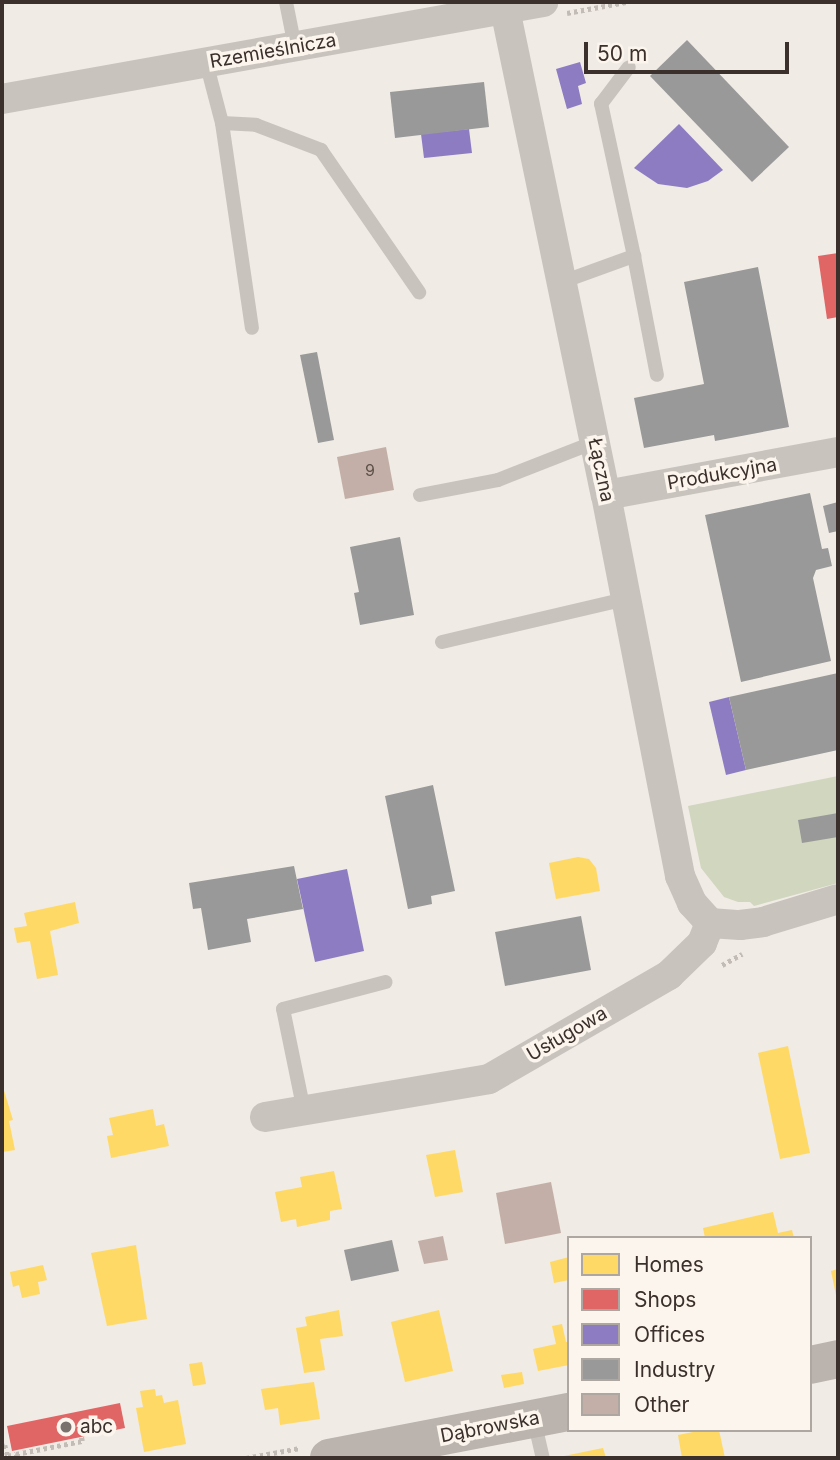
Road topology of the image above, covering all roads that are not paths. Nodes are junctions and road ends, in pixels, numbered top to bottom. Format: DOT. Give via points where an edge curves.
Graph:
graph roads {
  1 [pos="286,2"];
  2 [pos="554,7"];
  3 [pos="505,9"];
  4 [pos="295,47"];
  5 [pos="206,62"];
  6 [pos="629,67"];
  7 [pos="2,99"];
  8 [pos="222,123"];
  9 [pos="634,256"];
  10 [pos="562,282"];
  11 [pos="419,292"];
  12 [pos="252,328"];
  13 [pos="657,375"];
  14 [pos="595,442"];
  15 [pos="838,452"];
  16 [pos="420,495"];
  17 [pos="607,495"];
  18 [pos="626,599"];
  19 [pos="442,642"];
  20 [pos="838,899"];
  21 [pos="710,923"];
  22 [pos="386,982"];
  23 [pos="304,1111"];
  24 [pos="265,1117"];
  25 [pos="838,1360"];
  26 [pos="812,1365"];
  27 [pos="551,1415"];
  28 [pos="346,1457"];
  29 [pos="543,1458"];
  1 -- 4 [label="lane"];
  2 -- 3 [label="street, Rzemieślnicza"];
  3 -- 4 [label="street, Rzemieślnicza"];
  3 -- 10 [label="street, Łączna"];
  4 -- 5 [label="street, Rzemieślnicza"];
  5 -- 7 [label="street, Rzemieślnicza"];
  5 -- 8 [label="lane"];
  6 -- 9 [label="lane" via="601,104"];
  8 -- 11 [label="lane" via="256,125 321,149"];
  8 -- 12 [label="lane"];
  9 -- 10 [label="lane"];
  9 -- 13 [label="lane"];
  10 -- 14 [label="street, Łączna"];
  14 -- 16 [label="lane" via="499,480"];
  14 -- 17 [label="street, Łączna"];
  15 -- 17 [label="street, Produkcyjna"];
  17 -- 18 [label="street, Łączna"];
  18 -- 19 [label="lane"];
  18 -- 21 [label="street, Łączna" via="680,876 692,903"];
  20 -- 21 [label="street" via="763,922"];
  21 -- 23 [label="street, Usługowa" via="702,943 669,975 489,1079"];
  22 -- 23 [label="lane" via="283,1009"];
  23 -- 24 [label="street, Usługowa"];
  25 -- 26 [label="street"];
  27 -- 28 [label="street, Dąbrowska"];
  27 -- 29 [label="lane"];
}
